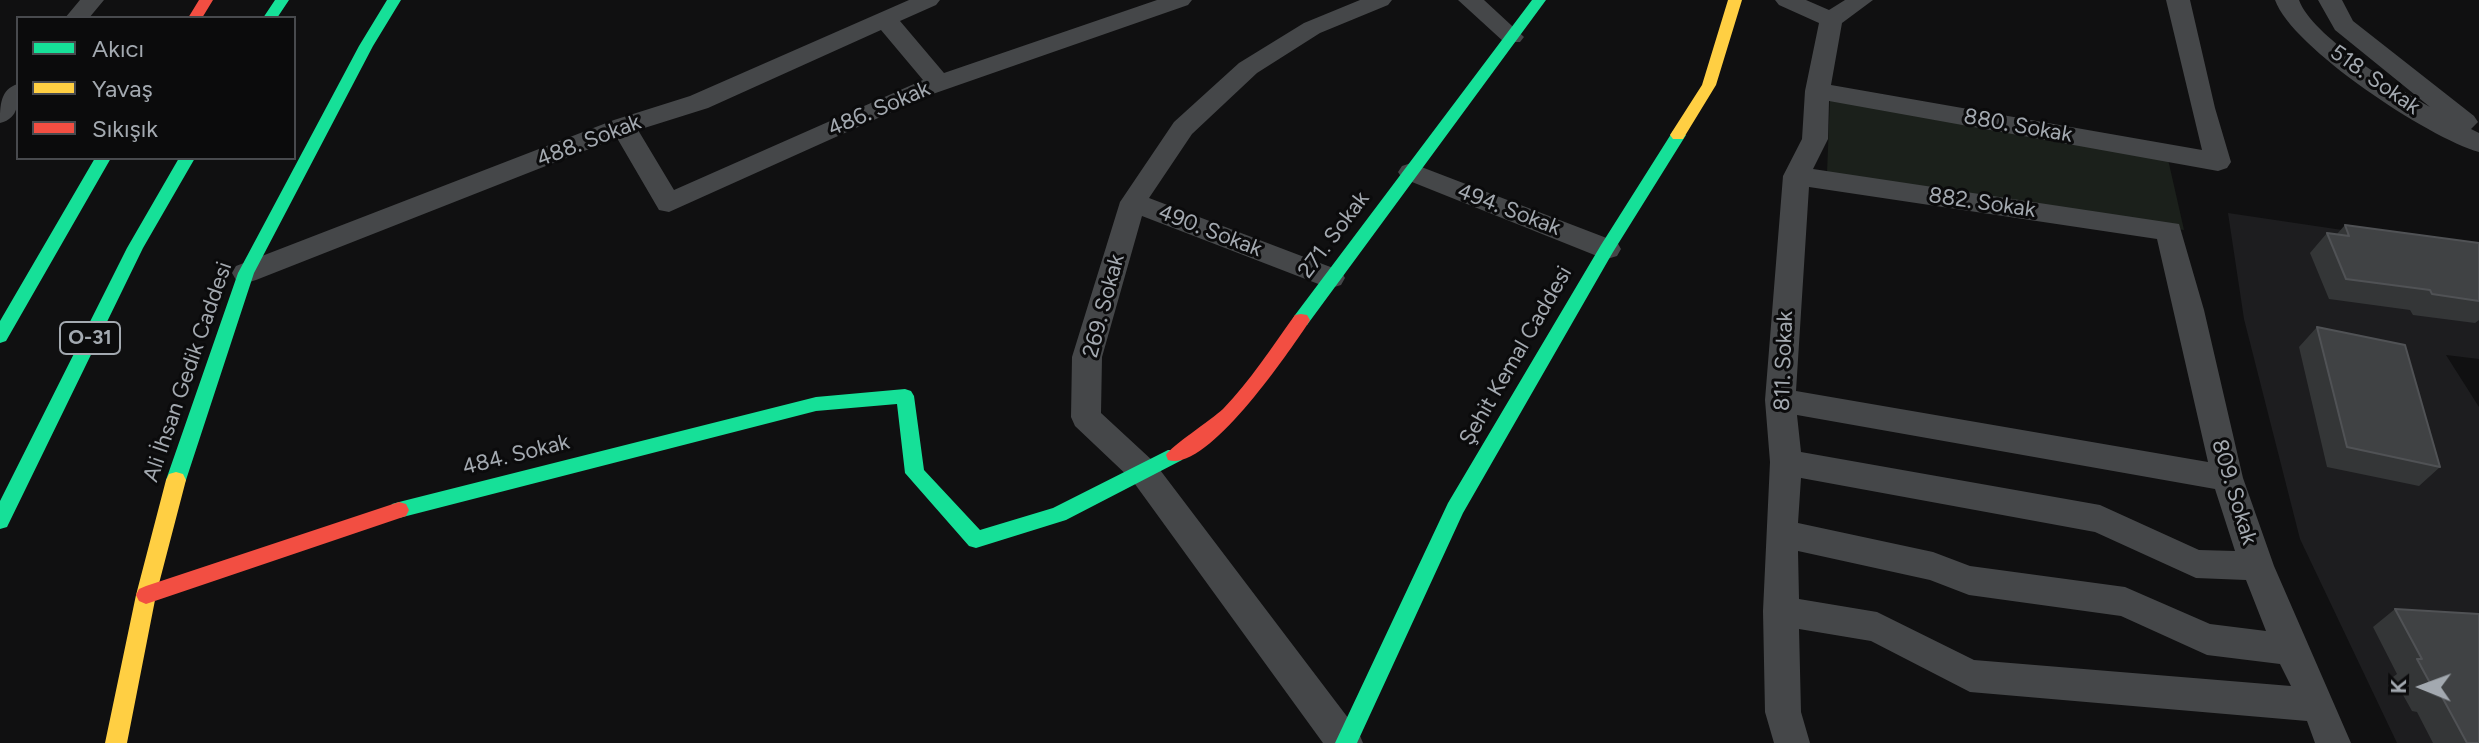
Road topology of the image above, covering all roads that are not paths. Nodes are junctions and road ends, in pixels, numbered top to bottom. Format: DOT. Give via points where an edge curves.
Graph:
graph roads {
  1 [pos="92,0"];
  2 [pos="394,0"];
  3 [pos="928,0"];
  4 [pos="1180,0"];
  5 [pos="1380,0"];
  6 [pos="1470,0"];
  7 [pos="1539,0"];
  8 [pos="1735,0"];
  9 [pos="1787,0"];
  10 [pos="1861,0"];
  11 [pos="2178,0"];
  12 [pos="2287,0"];
  13 [pos="2330,0"];
  14 [pos="79,16"];
  15 [pos="885,19"];
  16 [pos="1831,20"];
  17 [pos="1512,37"];
  18 [pos="939,83"];
  19 [pos="1817,91"];
  20 [pos="16,95"];
  21 [pos="0,115"];
  22 [pos="623,126"];
  23 [pos="2479,133"];
  24 [pos="2479,143"];
  25 [pos="102,160"];
  26 [pos="186,160"];
  27 [pos="1411,172"];
  28 [pos="1796,176"];
  29 [pos="1133,202"];
  30 [pos="2169,231"];
  31 [pos="1607,249"];
  32 [pos="246,273"];
  33 [pos="1331,278"];
  34 [pos="0,336"];
  35 [pos="1780,400"];
  36 [pos="1786,462"];
  37 [pos="1143,471"];
  38 [pos="2227,478"];
  39 [pos="0,521"];
  40 [pos="1781,533"];
  41 [pos="976,540"];
  42 [pos="2257,566"];
  43 [pos="146,595"];
  44 [pos="1780,611"];
  45 [pos="2291,650"];
  46 [pos="2319,705"];
  47 [pos="116,743"];
  48 [pos="1346,743"];
  49 [pos="1792,743"];
  50 [pos="2333,743"];
  1 -- 14 [label="street"];
  2 -- 32 [label="main road, Ali İhsan Gedik Caddesi"];
  3 -- 15 [label="street, 488. Sokak"];
  4 -- 18 [label="street, 486. Sokak"];
  5 -- 29 [label="street, 269. Sokak" via="1312,28 1248,68 1183,128"];
  6 -- 17 [label="street"];
  7 -- 17 [label="main road, 271. Sokak"];
  8 -- 31 [label="main road, Şehit Kemal Caddesi" via="1709,85"];
  9 -- 16 [label="street"];
  10 -- 16 [label="street"];
  11 -- 19 [label="street, 880. Sokak" via="2218,162"];
  12 -- 24 [label="street, 518. Sokak" via="2292,14 2371,82"];
  13 -- 23 [label="street" via="2343,25"];
  15 -- 18 [label="street"];
  15 -- 22 [label="street, 488. Sokak" via="699,102"];
  16 -- 19 [label="street, 811. Sokak"];
  17 -- 27 [label="main road, 271. Sokak"];
  18 -- 22 [label="street, 486. Sokak" via="669,203"];
  19 -- 28 [label="street, 811. Sokak" via="1815,139"];
  20 -- 21 [label="street"];
  22 -- 32 [label="street, 488. Sokak"];
  25 -- 34 [label="main road"];
  26 -- 39 [label="main road, O-31" via="135,248"];
  27 -- 31 [label="street, 494. Sokak"];
  27 -- 33 [label="main road, 271. Sokak"];
  28 -- 30 [label="street, 882. Sokak"];
  28 -- 35 [label="street, 811. Sokak"];
  29 -- 33 [label="street, 490. Sokak"];
  29 -- 37 [label="street, 269. Sokak" via="1087,357 1086,417"];
  30 -- 38 [label="street, 809. Sokak"];
  31 -- 48 [label="main road, Şehit Kemal Caddesi" via="1455,509"];
  32 -- 43 [label="main road, Ali İhsan Gedik Caddesi" via="172,492"];
  33 -- 37 [label="main road, 271. Sokak" via="1245,399 1196,444"];
  35 -- 36 [label="street, 811. Sokak"];
  35 -- 38 [label="street"];
  36 -- 40 [label="street, 811. Sokak"];
  36 -- 42 [label="street" via="2100,519 2196,564"];
  37 -- 41 [label="main road, 271. Sokak" via="1059,514"];
  37 -- 48 [label="street, 269. Sokak"];
  38 -- 42 [label="street, 809. Sokak"];
  40 -- 44 [label="street, 811. Sokak"];
  40 -- 45 [label="street" via="1933,566 1969,580 2125,602 2207,639"];
  41 -- 43 [label="main road, 484. Sokak" via="915,473 905,396 816,404 428,500"];
  42 -- 45 [label="street, 809. Sokak"];
  43 -- 47 [label="main road, Ali İhsan Gedik Caddesi"];
  44 -- 46 [label="street" via="1877,627 1970,676"];
  44 -- 49 [label="street, 811. Sokak" via="1783,712"];
  45 -- 46 [label="street, 809. Sokak"];
  46 -- 50 [label="street, 809. Sokak"];
}
